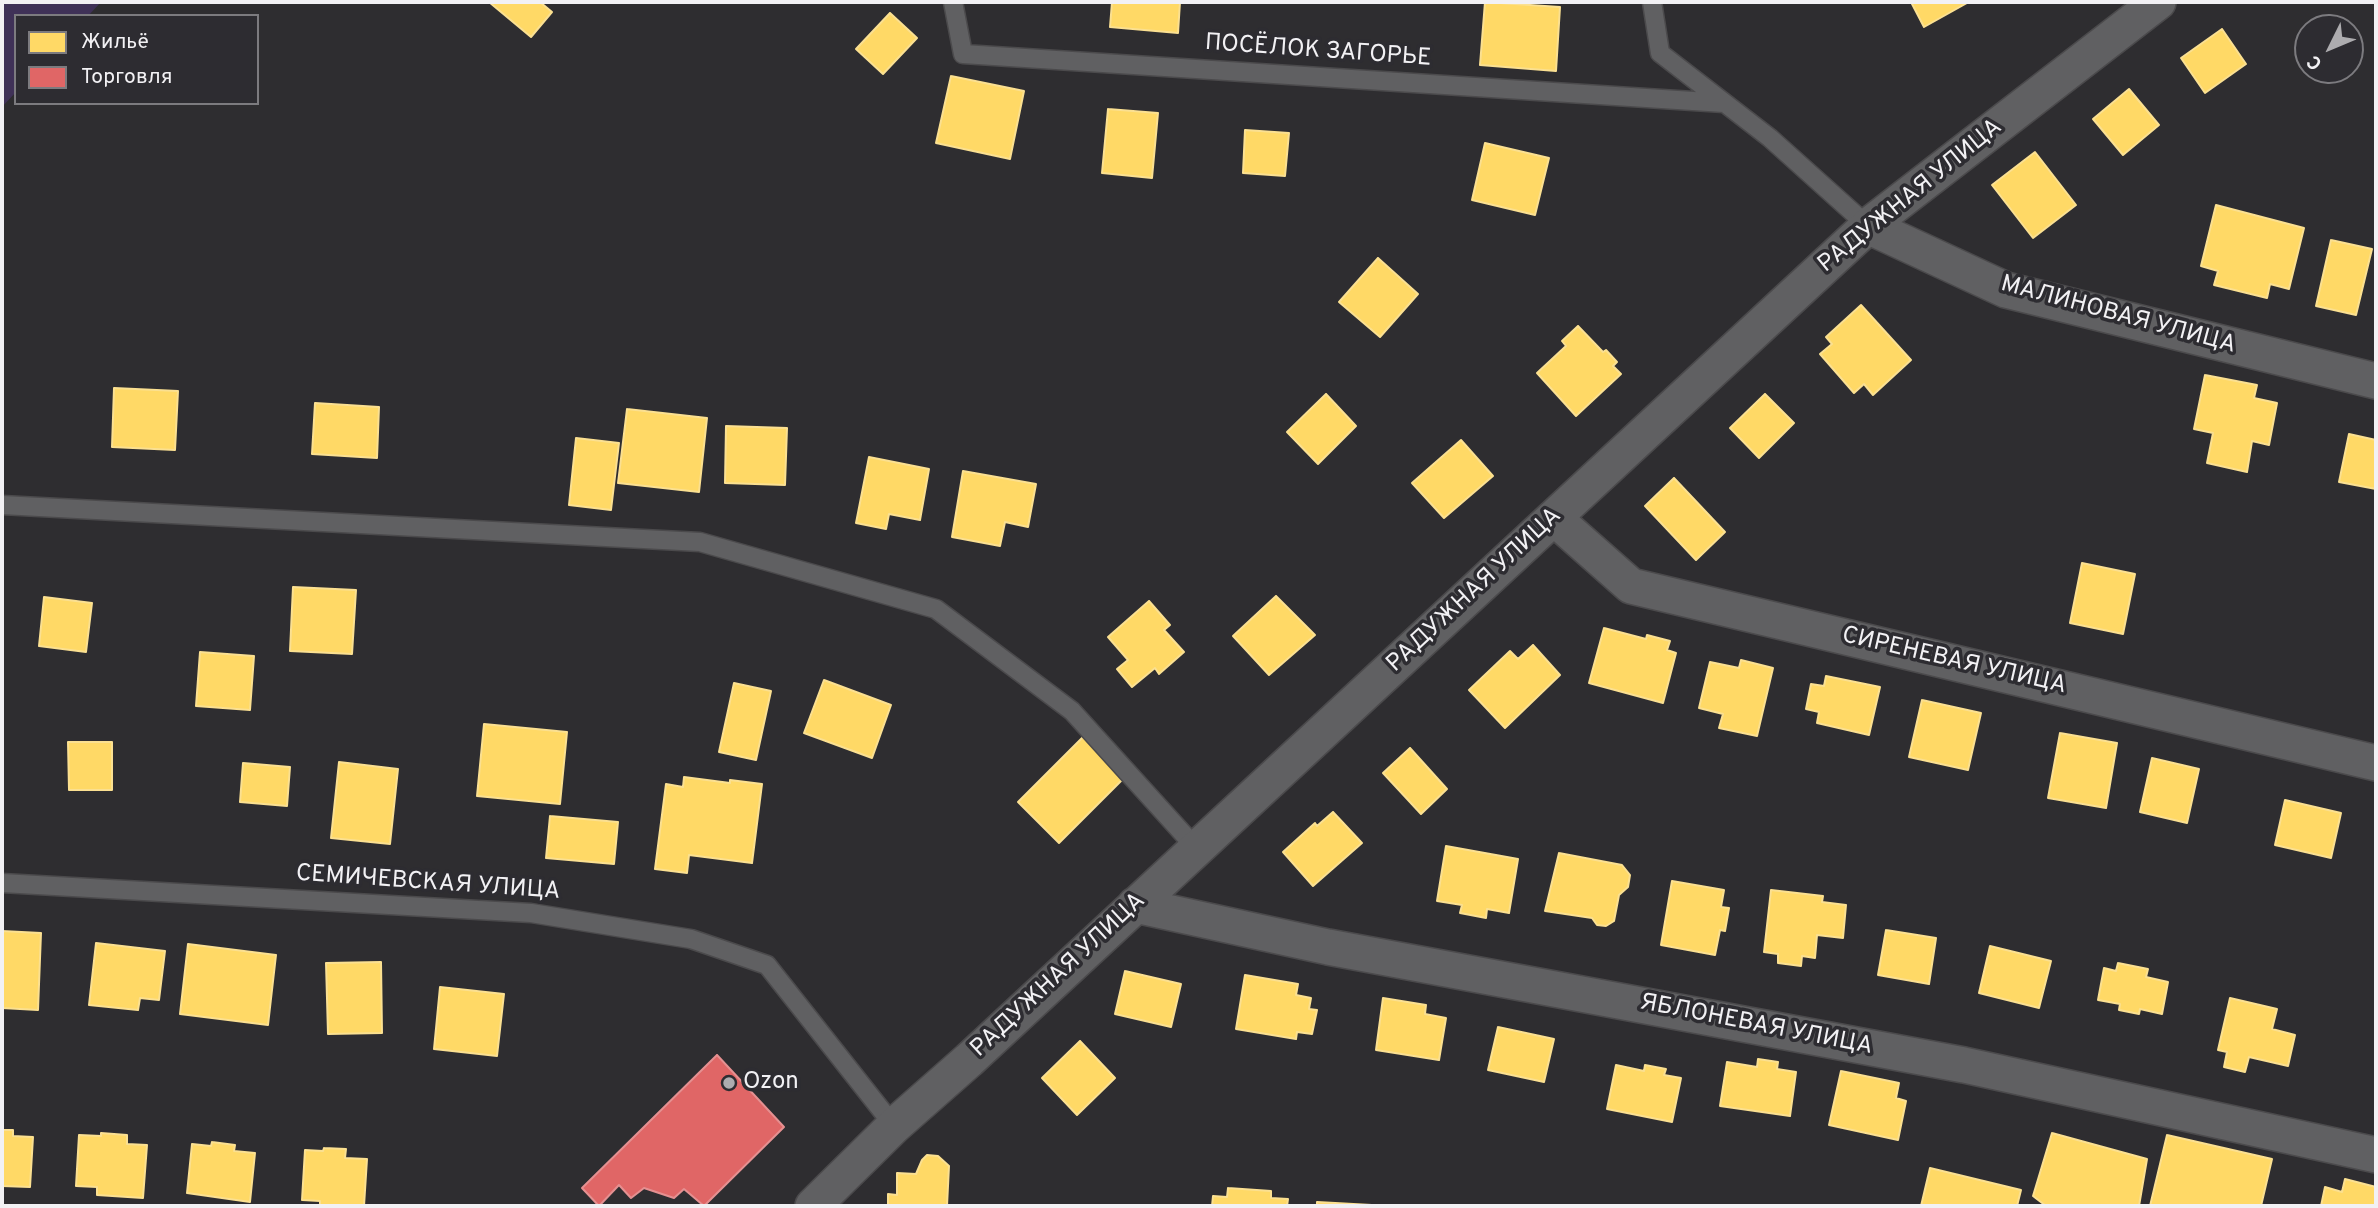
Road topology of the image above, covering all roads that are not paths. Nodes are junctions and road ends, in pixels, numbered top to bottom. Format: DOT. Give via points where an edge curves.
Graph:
graph roads {
  1 [pos="953,2"];
  2 [pos="1652,2"];
  3 [pos="2158,2"];
  4 [pos="1724,103"];
  5 [pos="1868,226"];
  6 [pos="2376,382"];
  7 [pos="2,505"];
  8 [pos="1554,518"];
  9 [pos="2376,763"];
  10 [pos="1197,849"];
  11 [pos="2,883"];
  12 [pos="1135,905"];
  13 [pos="894,1126"];
  14 [pos="2376,1155"];
  15 [pos="813,1206"];
  1 -- 4 [label="lane, ПОСЁЛОК ЗАГОРЬЕ" via="963,54"];
  2 -- 4 [label="lane" via="1660,54"];
  3 -- 5 [label="street, РАДУЖНАЯ УЛИЦА"];
  4 -- 5 [label="lane"];
  5 -- 6 [label="street, МАЛИНОВАЯ УЛИЦА" via="2006,290"];
  5 -- 8 [label="street, РАДУЖНАЯ УЛИЦА"];
  7 -- 10 [label="lane" via="699,542 923,605 936,609 1072,711"];
  8 -- 9 [label="street, СИРЕНЕВАЯ УЛИЦА" via="1631,586"];
  8 -- 10 [label="street, РАДУЖНАЯ УЛИЦА"];
  10 -- 12 [label="street, РАДУЖНАЯ УЛИЦА"];
  11 -- 13 [label="lane, СЕМИЧЕВСКАЯ УЛИЦА" via="531,913 691,939 767,965"];
  12 -- 13 [label="street, РАДУЖНАЯ УЛИЦА"];
  12 -- 14 [label="street, ЯБЛОНЕВАЯ УЛИЦА" via="1328,947 1964,1065"];
  13 -- 15 [label="street, РАДУЖНАЯ УЛИЦА"];
}
